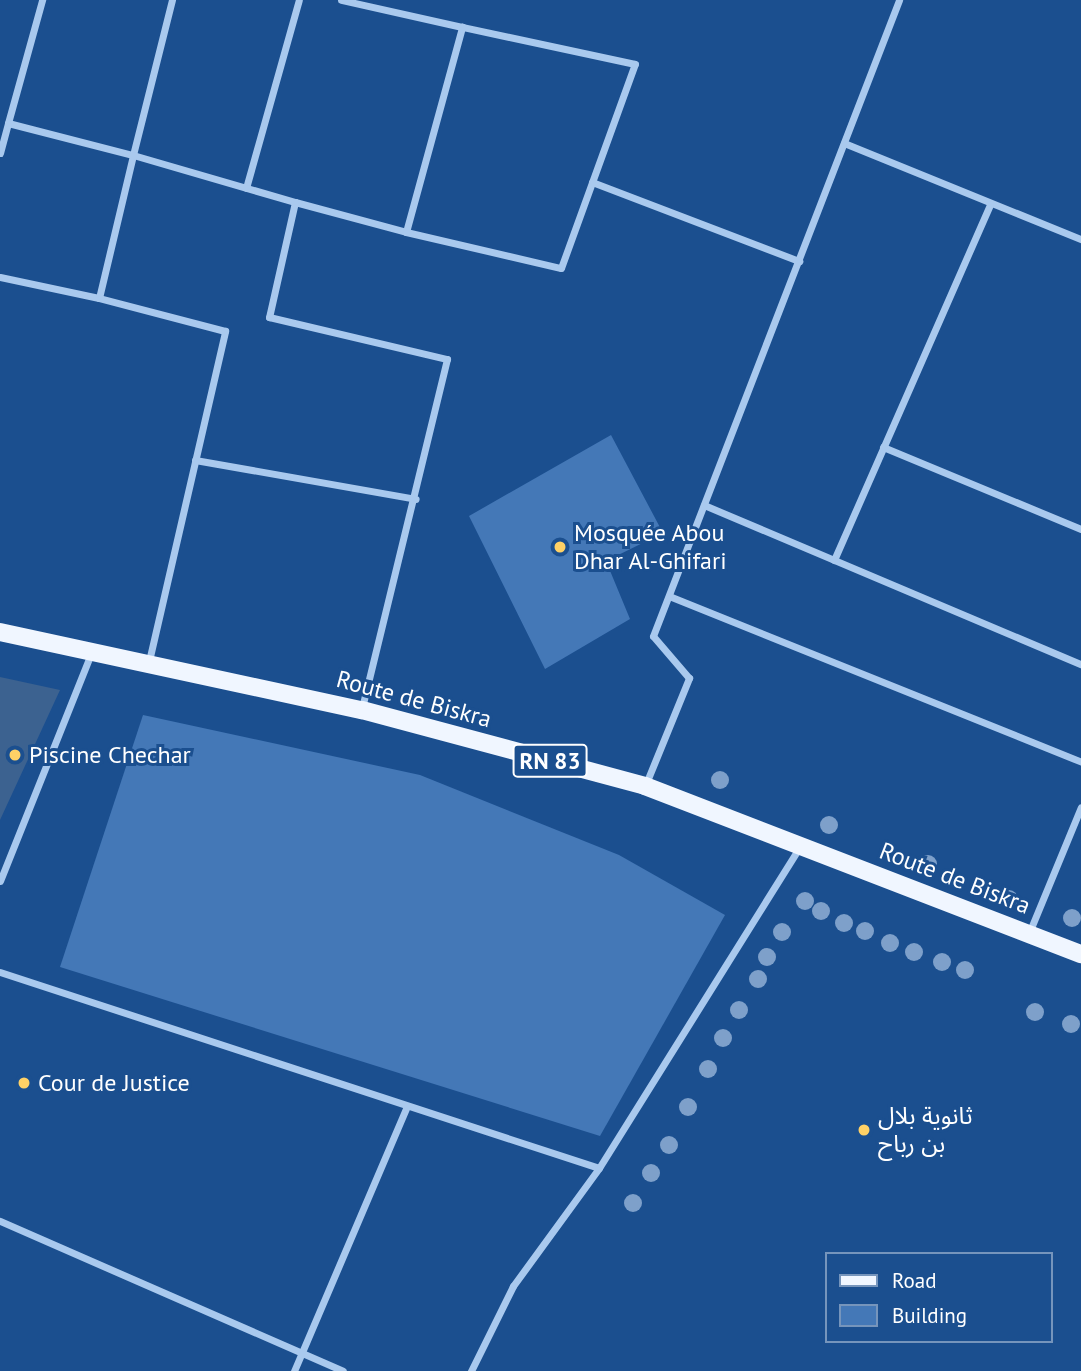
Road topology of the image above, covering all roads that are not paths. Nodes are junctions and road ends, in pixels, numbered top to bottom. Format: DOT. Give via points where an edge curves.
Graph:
graph roads {
  1 [pos="42,0"];
  2 [pos="172,0"];
  3 [pos="299,0"];
  4 [pos="341,0"];
  5 [pos="899,0"];
  6 [pos="462,27"];
  7 [pos="8,123"];
  8 [pos="845,143"];
  9 [pos="0,153"];
  10 [pos="133,155"];
  11 [pos="592,181"];
  12 [pos="246,188"];
  13 [pos="295,202"];
  14 [pos="990,205"];
  15 [pos="406,232"];
  16 [pos="1081,239"];
  17 [pos="799,261"];
  18 [pos="0,277"];
  19 [pos="99,298"];
  20 [pos="883,447"];
  21 [pos="195,460"];
  22 [pos="415,499"];
  23 [pos="704,505"];
  24 [pos="1081,529"];
  25 [pos="834,560"];
  26 [pos="669,596"];
  27 [pos="0,632"];
  28 [pos="93,651"];
  29 [pos="149,661"];
  30 [pos="1081,664"];
  31 [pos="362,710"];
  32 [pos="1081,762"];
  33 [pos="645,786"];
  34 [pos="1081,807"];
  35 [pos="802,844"];
  36 [pos="0,881"];
  37 [pos="1029,933"];
  38 [pos="1081,954"];
  39 [pos="0,972"];
  40 [pos="407,1106"];
  41 [pos="599,1168"];
  42 [pos="0,1221"];
  43 [pos="302,1354"];
  44 [pos="294,1371"];
  45 [pos="342,1371"];
  46 [pos="471,1371"];
  1 -- 7 [label="street"];
  2 -- 10 [label="street"];
  3 -- 12 [label="street"];
  4 -- 6 [label="street"];
  5 -- 8 [label="street"];
  6 -- 11 [label="street" via="635,64"];
  6 -- 15 [label="street"];
  7 -- 9 [label="street"];
  7 -- 10 [label="street"];
  8 -- 14 [label="street"];
  8 -- 17 [label="street"];
  10 -- 12 [label="street"];
  10 -- 19 [label="street"];
  11 -- 15 [label="street" via="561,268"];
  11 -- 17 [label="street"];
  12 -- 13 [label="street"];
  13 -- 15 [label="street"];
  13 -- 22 [label="street" via="269,317 447,359"];
  14 -- 16 [label="street"];
  14 -- 20 [label="street"];
  17 -- 23 [label="street"];
  18 -- 19 [label="street"];
  19 -- 21 [label="street" via="225,331"];
  20 -- 24 [label="street"];
  20 -- 25 [label="street"];
  21 -- 22 [label="street"];
  21 -- 29 [label="street"];
  22 -- 31 [label="street"];
  23 -- 25 [label="street"];
  23 -- 26 [label="street"];
  25 -- 30 [label="street"];
  26 -- 32 [label="street"];
  26 -- 33 [label="street" via="653,636 689,678"];
  27 -- 28 [label="main road, Route de Biskra / RN 83"];
  28 -- 29 [label="main road, Route de Biskra / RN 83"];
  28 -- 36 [label="street"];
  29 -- 31 [label="main road, Route de Biskra / RN 83"];
  31 -- 33 [label="main road, Route de Biskra / RN 83"];
  33 -- 35 [label="main road, Route de Biskra / RN 83"];
  34 -- 37 [label="street"];
  35 -- 37 [label="main road, Route de Biskra / RN 83"];
  35 -- 41 [label="street"];
  37 -- 38 [label="main road, Route de Biskra / RN 83"];
  39 -- 40 [label="street"];
  40 -- 41 [label="street"];
  40 -- 43 [label="street"];
  41 -- 46 [label="street" via="513,1286"];
  42 -- 43 [label="street"];
  43 -- 44 [label="street"];
  43 -- 45 [label="street"];
}
